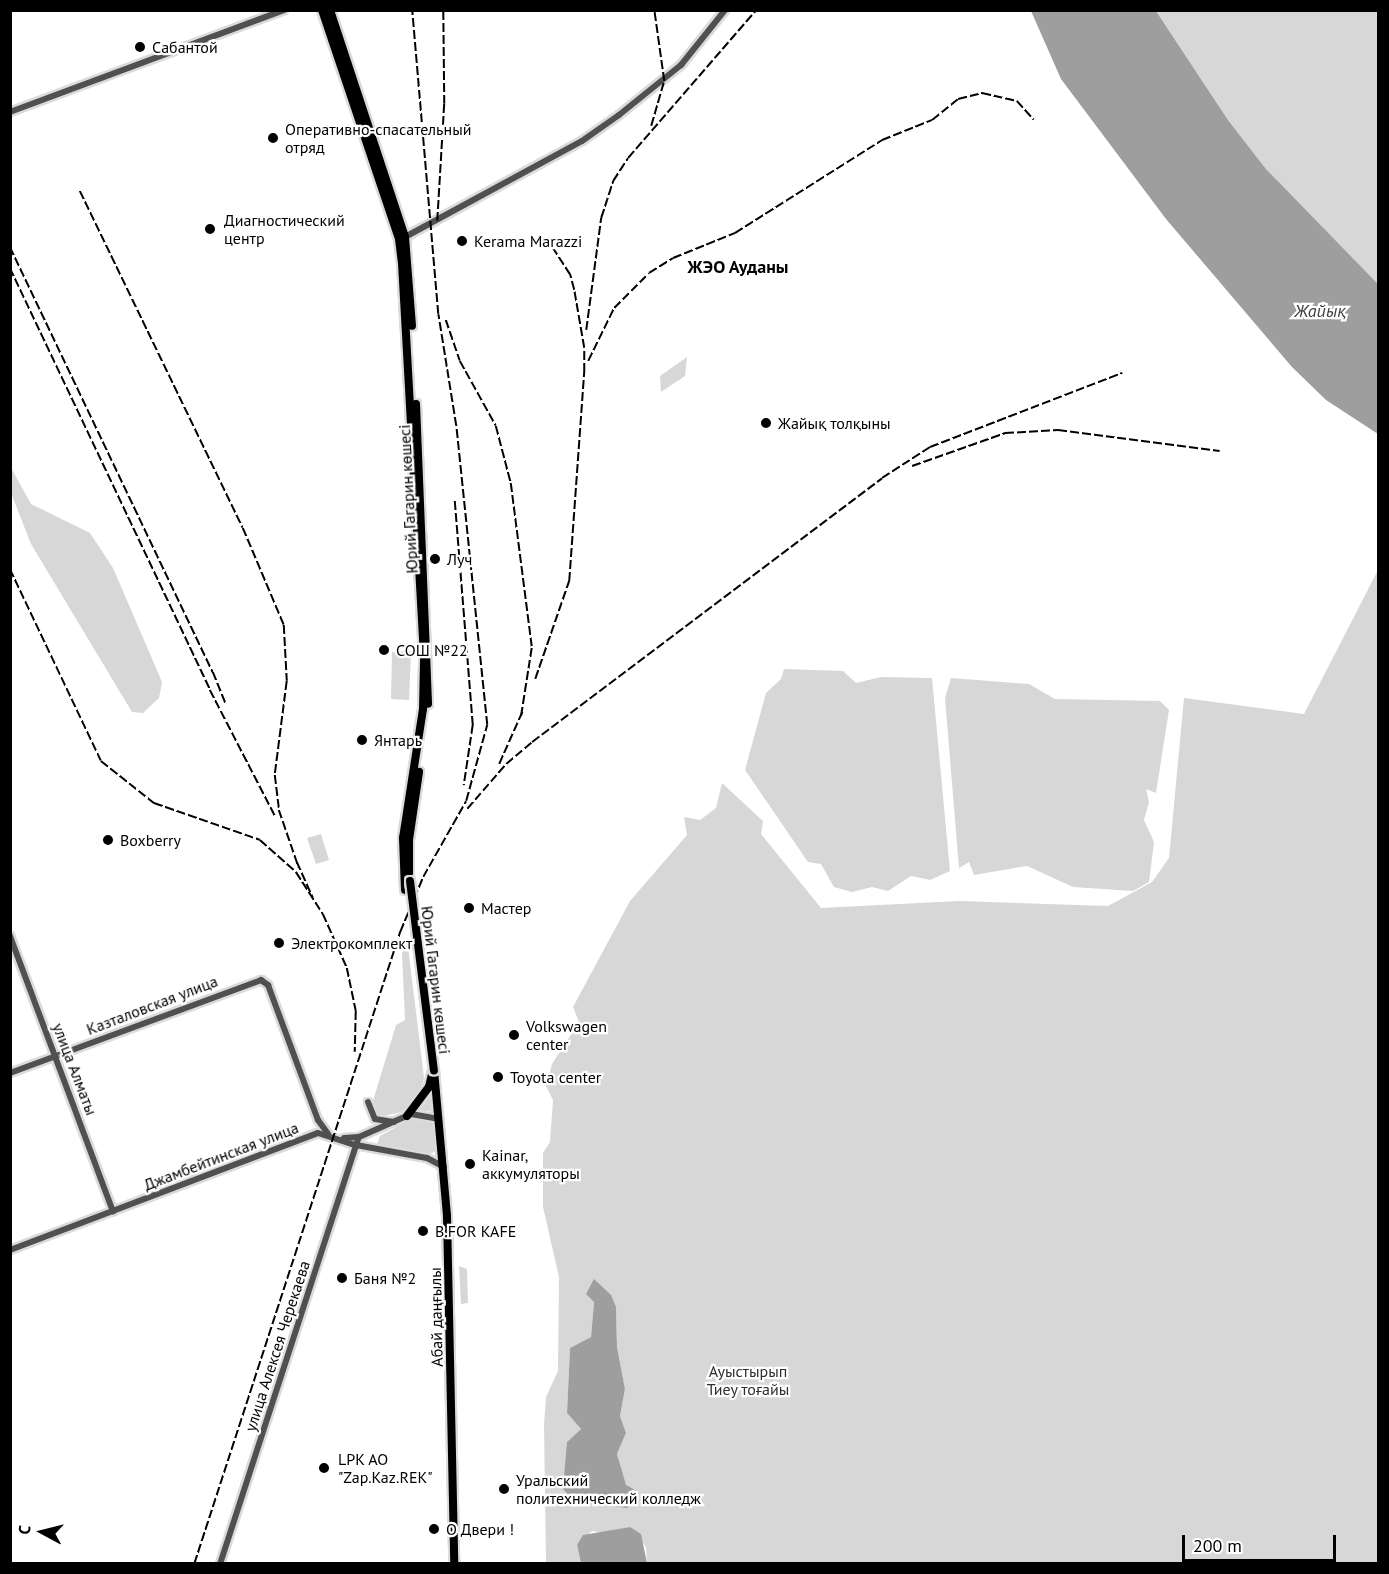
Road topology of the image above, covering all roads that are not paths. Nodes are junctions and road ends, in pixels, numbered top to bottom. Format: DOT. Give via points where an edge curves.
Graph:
graph roads {
  1 [pos="284,10"];
  2 [pos="322,10"];
  3 [pos="330,10"];
  4 [pos="725,10"];
  5 [pos="10,112"];
  6 [pos="405,237"];
  7 [pos="10,936"];
  8 [pos="55,1056"];
  9 [pos="434,1070"];
  10 [pos="10,1073"];
  11 [pos="368,1102"];
  12 [pos="407,1116"];
  13 [pos="439,1119"];
  14 [pos="395,1122"];
  15 [pos="328,1134"];
  16 [pos="359,1137"];
  17 [pos="342,1138"];
  18 [pos="356,1145"];
  19 [pos="444,1167"];
  20 [pos="114,1212"];
  21 [pos="10,1250"];
  22 [pos="220,1563"];
  23 [pos="454,1563"];
  1 -- 5 [label="street"];
  2 -- 9 [label="main road, Юрий Гагарин көшесі, bridge" via="399,239 402,263 424,662 423,709 404,838 405,890"];
  3 -- 6 [label="main road, Юрий Гагарин көшесі"];
  4 -- 6 [label="street" via="681,65 619,115 582,141"];
  6 -- 9 [label="main road, Юрий Гагарин көшесі, bridge" via="430,673 409,840 410,881"];
  7 -- 8 [label="street, улица Алматы"];
  8 -- 10 [label="street, Казталовская улица"];
  8 -- 15 [label="street, Казталовская улица" via="253,981 268,985 318,1120"];
  8 -- 20 [label="street, улица Алматы"];
  9 -- 12 [label="main road" via="429,1087"];
  9 -- 13 [label="main road, Абай даңғылы"];
  11 -- 14 [label="street" via="375,1119"];
  12 -- 13 [label="street" via="422,1114"];
  12 -- 14 [label="street"];
  13 -- 19 [label="main road, Абай даңғылы"];
  14 -- 16 [label="street"];
  15 -- 17 [label="street, Джамбейтинская улица"];
  15 -- 20 [label="street, Джамбейтинская улица" via="309,1136"];
  16 -- 17 [label="street"];
  16 -- 18 [label="street, улица Алексея Черекаева"];
  17 -- 18 [label="street, Джамбейтинская улица"];
  18 -- 19 [label="street, Джамбейтинская улица" via="427,1158"];
  18 -- 22 [label="street, улица Алексея Черекаева"];
  19 -- 23 [label="main road, Абай даңғылы"];
  20 -- 21 [label="street, Джамбейтинская улица"];
}
